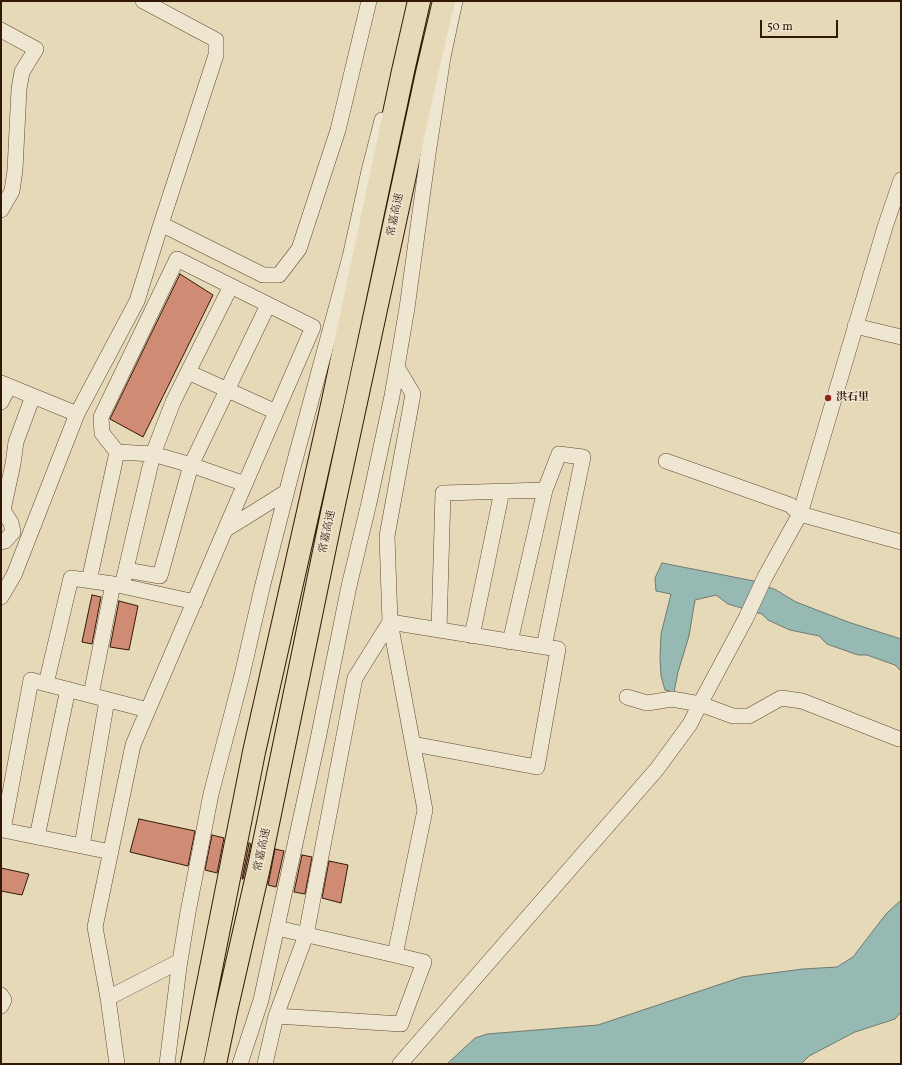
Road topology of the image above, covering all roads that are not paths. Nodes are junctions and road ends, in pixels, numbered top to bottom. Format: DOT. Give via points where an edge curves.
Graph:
graph roads {
  1 [pos="143,1"];
  2 [pos="369,1"];
  3 [pos="418,1"];
  4 [pos="444,1"];
  5 [pos="455,1"];
  6 [pos="1,30"];
  7 [pos="901,180"];
  8 [pos="1,210"];
  9 [pos="161,224"];
  10 [pos="231,286"];
  11 [pos="268,305"];
  12 [pos="855,326"];
  13 [pos="901,337"];
  14 [pos="397,367"];
  15 [pos="188,372"];
  16 [pos="5,385"];
  17 [pos="33,396"];
  18 [pos="1,402"];
  19 [pos="276,412"];
  20 [pos="77,414"];
  21 [pos="117,452"];
  22 [pos="154,454"];
  23 [pos="666,461"];
  24 [pos="191,465"];
  25 [pos="245,484"];
  26 [pos="544,490"];
  27 [pos="502,491"];
  28 [pos="286,492"];
  29 [pos="800,514"];
  30 [pos="225,530"];
  31 [pos="1,542"];
  32 [pos="901,542"];
  33 [pos="126,570"];
  34 [pos="88,581"];
  35 [pos="118,585"];
  36 [pos="1,597"];
  37 [pos="195,602"];
  38 [pos="390,622"];
  39 [pos="438,630"];
  40 [pos="472,636"];
  41 [pos="510,642"];
  42 [pos="544,647"];
  43 [pos="46,684"];
  44 [pos="68,689"];
  45 [pos="91,695"];
  46 [pos="627,697"];
  47 [pos="107,700"];
  48 [pos="700,704"];
  49 [pos="148,710"];
  50 [pos="899,739"];
  51 [pos="413,744"];
  52 [pos="37,837"];
  53 [pos="82,846"];
  54 [pos="111,852"];
  55 [pos="277,928"];
  56 [pos="306,935"];
  57 [pos="395,955"];
  58 [pos="180,961"];
  59 [pos="1,995"];
  60 [pos="108,998"];
  61 [pos="1,1006"];
  62 [pos="276,1016"];
  63 [pos="118,1064"];
  64 [pos="167,1064"];
  65 [pos="192,1064"];
  66 [pos="215,1064"];
  67 [pos="240,1064"];
  68 [pos="265,1064"];
  69 [pos="400,1064"];
  1 -- 9 [label="street" via="216,40 216,55"];
  2 -- 9 [label="street" via="336,138 299,249 279,275 263,275"];
  3 -- 28 [label="street" via="399,57 369,171 350,257"];
  3 -- 65 [label="highway" via="254,752"];
  4 -- 66 [label="highway, 常嘉高速"];
  5 -- 14 [label="street" via="443,57 408,308"];
  6 -- 8 [label="street" via="36,49 22,72 12,191"];
  7 -- 12 [label="street"];
  9 -- 20 [label="street" via="137,301"];
  10 -- 11 [label="street"];
  10 -- 15 [label="street"];
  10 -- 21 [label="street" via="177,259 100,417 102,433"];
  11 -- 19 [label="street" via="313,327"];
  11 -- 24 [label="street"];
  12 -- 13 [label="street"];
  12 -- 29 [label="street"];
  14 -- 38 [label="street" via="413,394 387,536"];
  14 -- 55 [label="street"];
  15 -- 19 [label="street"];
  15 -- 22 [label="street" via="173,402"];
  16 -- 17 [label="street"];
  16 -- 18 [label="street"];
  17 -- 20 [label="street"];
  17 -- 31 [label="street" via="16,442 3,510 13,532"];
  19 -- 25 [label="street"];
  20 -- 36 [label="street" via="14,575"];
  21 -- 22 [label="street"];
  21 -- 34 [label="street"];
  22 -- 24 [label="street"];
  22 -- 33 [label="street"];
  23 -- 29 [label="street" via="790,506"];
  24 -- 25 [label="street"];
  24 -- 33 [label="street" via="160,576"];
  25 -- 30 [label="street"];
  26 -- 27 [label="street"];
  26 -- 41 [label="street"];
  26 -- 42 [label="street" via="559,454 583,458"];
  27 -- 39 [label="street" via="442,493"];
  27 -- 40 [label="street"];
  28 -- 30 [label="street"];
  28 -- 58 [label="street" via="211,794"];
  29 -- 32 [label="street"];
  29 -- 48 [label="street"];
  30 -- 37 [label="street"];
  33 -- 35 [label="street"];
  34 -- 35 [label="street"];
  34 -- 43 [label="street" via="71,578"];
  35 -- 37 [label="street"];
  35 -- 45 [label="street"];
  37 -- 49 [label="street"];
  38 -- 39 [label="street"];
  38 -- 51 [label="street"];
  38 -- 56 [label="street" via="355,678"];
  39 -- 40 [label="street"];
  40 -- 41 [label="street"];
  41 -- 42 [label="street"];
  42 -- 51 [label="street" via="558,649 537,767"];
  43 -- 44 [label="street"];
  43 -- 52 [label="street" via="31,680 2,830"];
  44 -- 45 [label="street"];
  44 -- 52 [label="street"];
  45 -- 47 [label="street"];
  46 -- 48 [label="street" via="647,703 672,699"];
  47 -- 49 [label="street"];
  47 -- 53 [label="street"];
  48 -- 50 [label="street" via="733,716 749,716 781,698 802,701"];
  48 -- 69 [label="street" via="690,724 657,769"];
  49 -- 54 [label="street" via="133,745"];
  51 -- 57 [label="street" via="425,810"];
  52 -- 53 [label="street"];
  53 -- 54 [label="street"];
  54 -- 60 [label="street" via="96,927"];
  55 -- 56 [label="street"];
  55 -- 67 [label="street" via="261,1000"];
  56 -- 57 [label="street"];
  56 -- 62 [label="street"];
  57 -- 62 [label="street" via="424,962 401,1024"];
  58 -- 60 [label="street"];
  58 -- 64 [label="street"];
  59 -- 61 [label="street" via="4,1000"];
  60 -- 63 [label="street"];
  62 -- 68 [label="street"];
}
